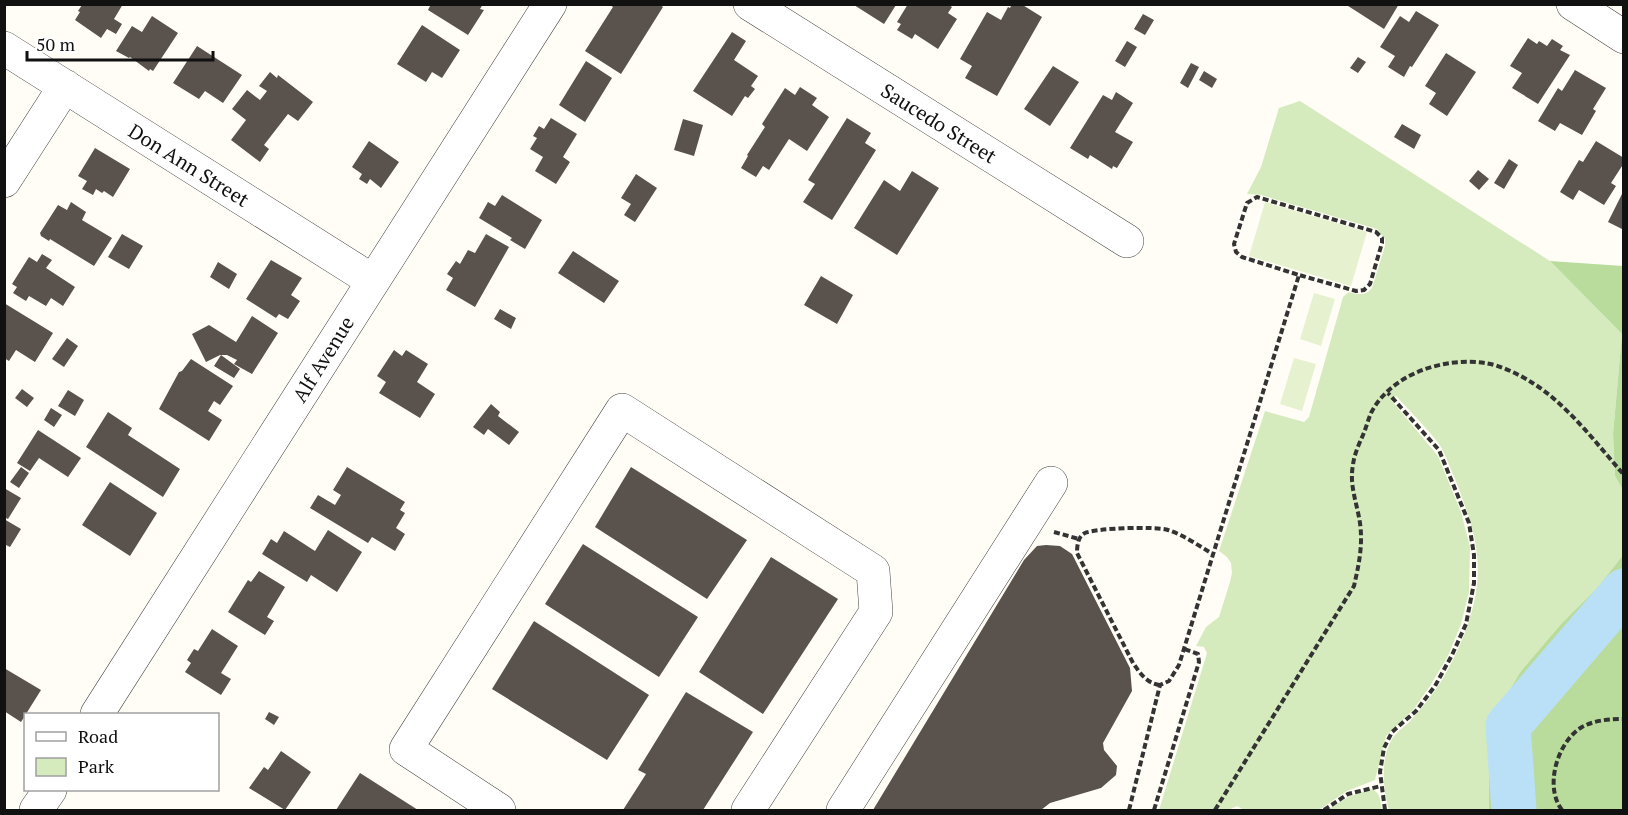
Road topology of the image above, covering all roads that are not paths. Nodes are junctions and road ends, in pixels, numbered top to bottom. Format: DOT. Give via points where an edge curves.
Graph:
graph roads {
  1 [pos="550,4"];
  2 [pos="750,4"];
  3 [pos="1573,4"];
  4 [pos="1623,37"];
  5 [pos="4,48"];
  6 [pos="65,87"];
  7 [pos="4,181"];
  8 [pos="1127,241"];
  9 [pos="373,281"];
  10 [pos="1051,483"];
  11 [pos="98,713"];
  12 [pos="49,791"];
  13 [pos="490,808"];
  14 [pos="36,810"];
  15 [pos="747,810"];
  16 [pos="843,810"];
  1 -- 9 [label="street, Alf Avenue"];
  2 -- 8 [label="street, Saucedo Street"];
  3 -- 4 [label="street"];
  5 -- 6 [label="street, Don Ann Street"];
  6 -- 7 [label="street"];
  6 -- 9 [label="street, Don Ann Street"];
  9 -- 11 [label="street, Alf Avenue"];
  10 -- 16 [label="street"];
  12 -- 14 [label="street"];
  13 -- 15 [label="street" via="406,749 622,410 873,571 876,612"];
}
